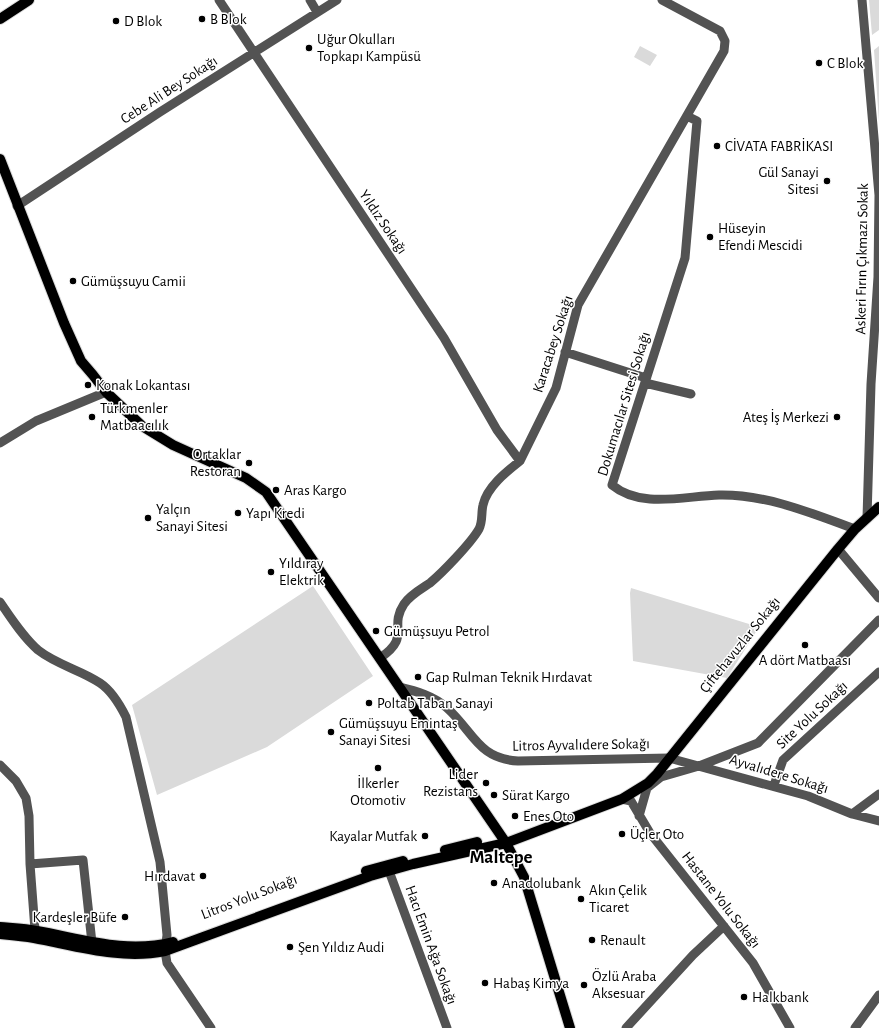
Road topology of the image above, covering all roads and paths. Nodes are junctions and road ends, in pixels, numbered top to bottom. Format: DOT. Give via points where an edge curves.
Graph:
graph roads {
  1 [pos="30,0"];
  2 [pos="220,0"];
  3 [pos="310,0"];
  4 [pos="337,0"];
  5 [pos="662,0"];
  6 [pos="862,0"];
  7 [pos="317,12"];
  8 [pos="0,19"];
  9 [pos="253,52"];
  10 [pos="687,116"];
  11 [pos="0,159"];
  12 [pos="878,186"];
  13 [pos="18,206"];
  14 [pos="565,352"];
  15 [pos="646,381"];
  16 [pos="106,392"];
  17 [pos="691,394"];
  18 [pos="0,443"];
  19 [pos="520,461"];
  20 [pos="875,514"];
  21 [pos="855,529"];
  22 [pos="838,549"];
  23 [pos="879,598"];
  24 [pos="0,602"];
  25 [pos="879,620"];
  26 [pos="380,658"];
  27 [pos="879,672"];
  28 [pos="400,687"];
  29 [pos="0,765"];
  30 [pos="666,766"];
  31 [pos="699,766"];
  32 [pos="774,786"];
  33 [pos="879,794"];
  34 [pos="622,799"];
  35 [pos="852,814"];
  36 [pos="639,816"];
  37 [pos="879,822"];
  38 [pos="506,843"];
  39 [pos="30,864"];
  40 [pos="388,868"];
  41 [pos="724,926"];
  42 [pos="0,927"];
  43 [pos="35,930"];
  44 [pos="0,934"];
  45 [pos="92,943"];
  46 [pos="165,947"];
  47 [pos="557,981"];
  48 [pos="879,994"];
  49 [pos="211,1028"];
  50 [pos="447,1028"];
  51 [pos="569,1028"];
  52 [pos="576,1028"];
  53 [pos="626,1028"];
  54 [pos="790,1028"];
  55 [pos="855,1028"];
  1 -- 8 [label="main road"];
  2 -- 9 [label="street, Yıldız Sokağı"];
  3 -- 7 [label="street"];
  4 -- 7 [label="street, Cebe Ali Bey Sokağı"];
  5 -- 10 [label="street, Karacabey Sokağı" via="717,29 725,41 724,51"];
  6 -- 12 [label="street, Askeri Fırın Çıkmazı Sokak"];
  7 -- 9 [label="street, Cebe Ali Bey Sokağı"];
  9 -- 13 [label="street, Cebe Ali Bey Sokağı"];
  9 -- 19 [label="street, Yıldız Sokağı" via="444,338 497,430"];
  10 -- 14 [label="street, Karacabey Sokağı" via="578,305"];
  10 -- 15 [label="street, Dokumacılar Sitesi Sokağı" via="697,121 685,258"];
  11 -- 13 [label="main road"];
  12 -- 20 [label="street, Askeri Fırın Çıkmazı Sokak" via="878,276 871,384"];
  13 -- 16 [label="main road" via="81,361"];
  14 -- 15 [label="street"];
  14 -- 19 [label="street, Karacabey Sokağı" via="556,388"];
  15 -- 17 [label="street"];
  15 -- 21 [label="street, Dokumacılar Sitesi Sokağı" via="612,484 617,489 631,496 658,499 745,496 784,504"];
  16 -- 18 [label="street" via="36,421"];
  16 -- 26 [label="main road" via="142,426 173,445 246,478 266,492"];
  19 -- 26 [label="street, Karacabey Sokağı" via="489,492 483,504 479,529 431,582 405,602 398,619 396,644"];
  20 -- 21 [label="main road, Çiftehavuzlar Sokağı"];
  21 -- 22 [label="main road, Çiftehavuzlar Sokağı"];
  22 -- 23 [label="street"];
  22 -- 30 [label="main road, Çiftehavuzlar Sokağı"];
  24 -- 46 [label="street" via="38,650 101,684 117,700 126,717 160,862 167,935"];
  25 -- 31 [label="street" via="758,743"];
  26 -- 28 [label="main road"];
  27 -- 32 [label="street, Site Yolu Sokağı" via="783,760"];
  28 -- 30 [label="street, Litros Ayvalıdere Sokağı" via="438,701 486,751 499,759"];
  28 -- 38 [label="main road"];
  29 -- 39 [label="street" via="16,781 26,798"];
  30 -- 31 [label="street, Ayvalıdere Sokağı"];
  30 -- 31 [label="street"];
  30 -- 34 [label="main road, Çiftehavuzlar Sokağı"];
  30 -- 36 [label="street" via="647,788"];
  31 -- 32 [label="street, Ayvalıdere Sokağı"];
  32 -- 35 [label="street, Ayvalıdere Sokağı" via="808,796"];
  33 -- 35 [label="street"];
  34 -- 36 [label="street, Hastane Yolu Sokağı" via="631,801"];
  34 -- 38 [label="main road, Litros Yolu Sokağı"];
  35 -- 37 [label="street, Ayvalıdere Sokağı"];
  36 -- 41 [label="street, Hastane Yolu Sokağı"];
  38 -- 40 [label="main road, Litros Yolu Sokağı" via="497,840 479,841"];
  38 -- 47 [label="main road" via="524,876"];
  39 -- 43 [label="street"];
  39 -- 45 [label="street" via="83,860"];
  40 -- 46 [label="main road, Litros Yolu Sokağı" via="261,908"];
  40 -- 50 [label="street, Hacı Emin Ağa Sokağı"];
  41 -- 53 [label="street" via="693,955"];
  41 -- 54 [label="street, Hastane Yolu Sokağı" via="753,963"];
  42 -- 43 [label="main road, Litros Yolu Sokağı"];
  43 -- 45 [label="main road, Litros Yolu Sokağı"];
  44 -- 46 [label="main road, Litros Yolu Sokağı" via="31,937 104,953 156,952"];
  45 -- 46 [label="main road, Litros Yolu Sokağı"];
  46 -- 49 [label="street" via="167,963"];
  47 -- 51 [label="main road"];
  47 -- 52 [label="main road" via="568,998"];
  48 -- 55 [label="street"];
}
